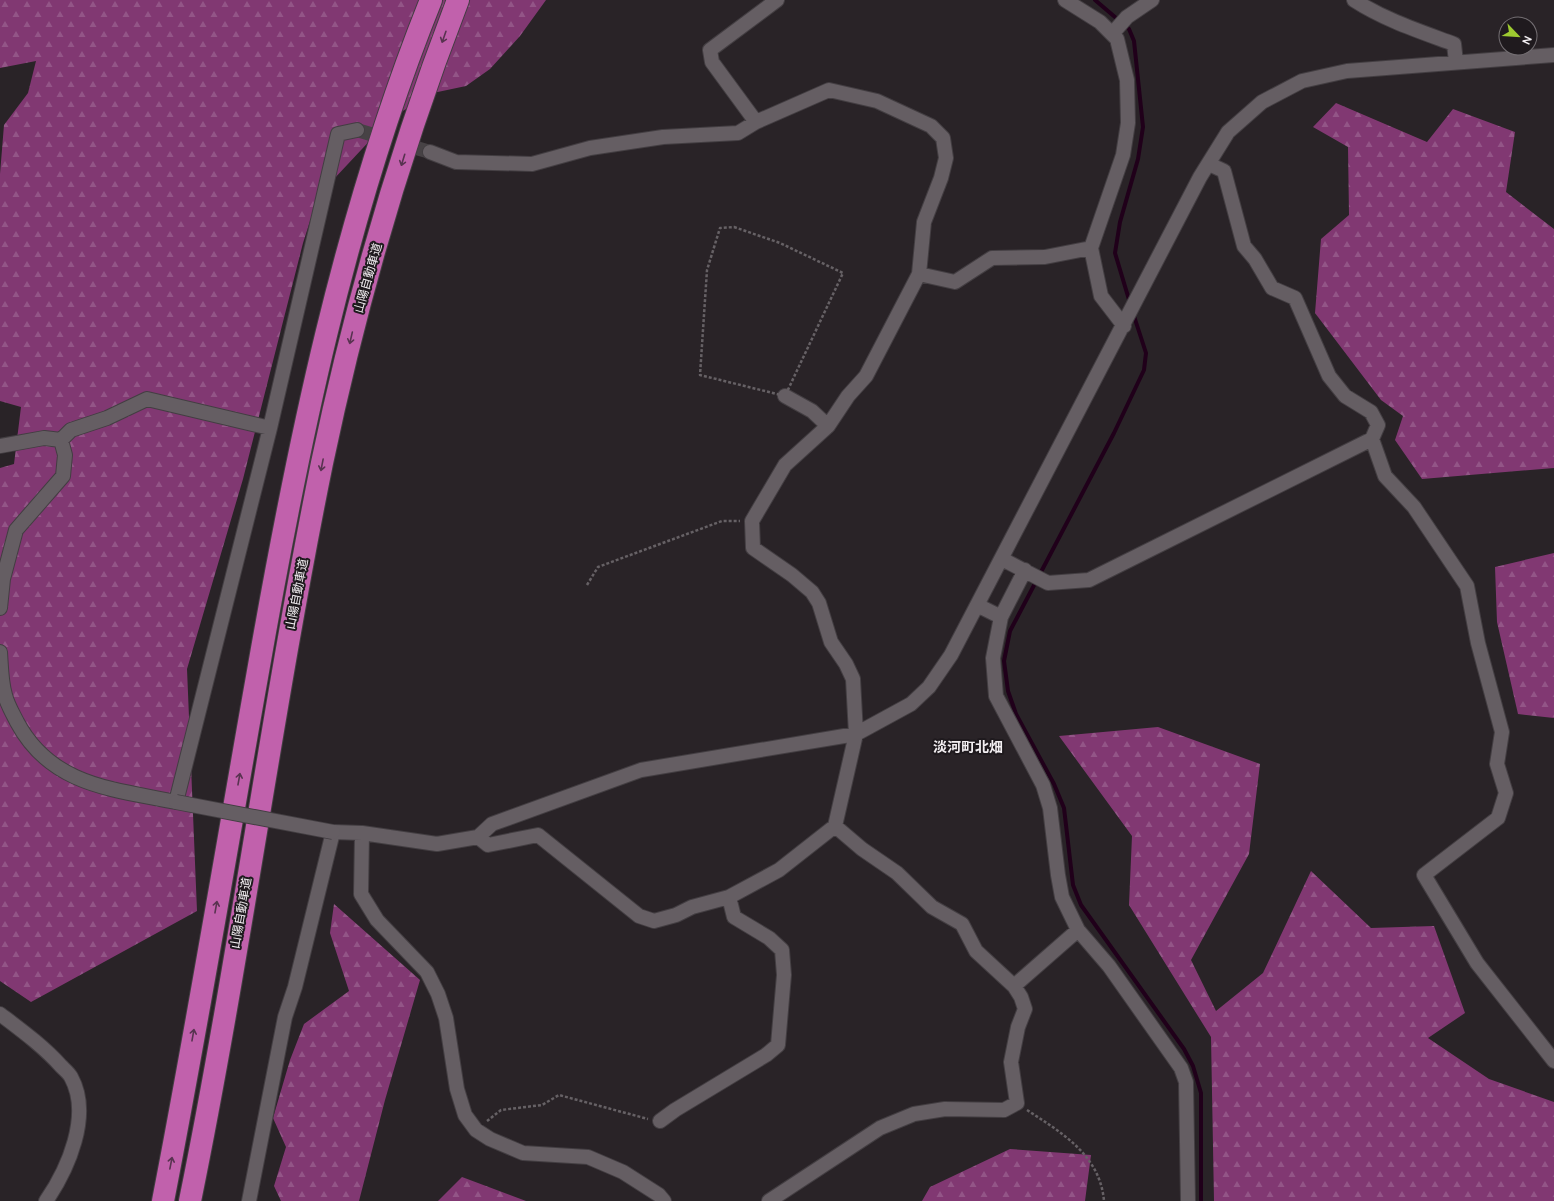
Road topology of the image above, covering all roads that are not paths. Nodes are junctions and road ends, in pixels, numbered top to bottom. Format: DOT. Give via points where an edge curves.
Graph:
graph roads {
  1 [pos="431,0"];
  2 [pos="458,0"];
  3 [pos="776,0"];
  4 [pos="1065,0"];
  5 [pos="1152,0"];
  6 [pos="1354,0"];
  7 [pos="1112,34"];
  8 [pos="1554,55"];
  9 [pos="1456,62"];
  10 [pos="756,122"];
  11 [pos="356,130"];
  12 [pos="430,152"];
  13 [pos="1209,164"];
  14 [pos="1091,248"];
  15 [pos="919,274"];
  16 [pos="1124,326"];
  17 [pos="784,396"];
  18 [pos="828,426"];
  19 [pos="270,428"];
  20 [pos="1372,439"];
  21 [pos="61,440"];
  22 [pos="0,446"];
  23 [pos="1002,559"];
  24 [pos="1025,570"];
  25 [pos="978,605"];
  26 [pos="0,608"];
  27 [pos="1001,617"];
  28 [pos="0,652"];
  29 [pos="856,734"];
  30 [pos="176,802"];
  31 [pos="835,826"];
  32 [pos="333,832"];
  33 [pos="362,833"];
  34 [pos="478,837"];
  35 [pos="729,897"];
  36 [pos="1078,930"];
  37 [pos="1014,986"];
  38 [pos="0,1014"];
  39 [pos="1554,1060"];
  40 [pos="660,1122"];
  41 [pos="657,1199"];
  42 [pos="46,1201"];
  43 [pos="163,1201"];
  44 [pos="190,1201"];
  45 [pos="249,1201"];
  46 [pos="769,1201"];
  47 [pos="1188,1201"];
  43 -- 1 [label="highway, 山陽自動車道, one-way" via="298,456 340,279 379,146"];
  2 -- 44 [label="highway, 山陽自動車道, one-way" via="404,154 362,296 323,460 294,604"];
  3 -- 10 [label="street" via="710,50 712,62"];
  4 -- 7 [label="street" via="1100,22"];
  5 -- 7 [label="street" via="1127,17"];
  6 -- 9 [label="street" via="1404,26 1454,44"];
  7 -- 14 [label="street" via="1117,39 1127,80 1128,123 1123,155"];
  8 -- 9 [label="street"];
  9 -- 13 [label="street" via="1347,71 1302,81 1262,102 1228,132"];
  10 -- 12 [label="street" via="738,133 664,137 590,148 532,164 456,162"];
  10 -- 15 [label="street" via="828,90 877,101 931,126 943,138 946,158 924,222"];
  11 -- 19 [label="street" via="338,134"];
  13 -- 16 [label="street"];
  13 -- 20 [label="street" via="1224,171 1244,246 1272,288 1295,298 1329,376 1345,396 1371,412 1378,425"];
  14 -- 15 [label="street" via="1045,257 992,258 955,282"];
  14 -- 16 [label="street" via="1101,296"];
  15 -- 18 [label="street" via="866,376 848,396"];
  16 -- 23 [label="street"];
  17 -- 18 [label="street" via="812,411"];
  18 -- 29 [label="street" via="785,465 752,521 753,548 797,579 812,592 819,603 831,642 853,679"];
  19 -- 21 [label="street" via="148,399 107,418 71,430"];
  19 -- 30 [label="street"];
  20 -- 24 [label="street" via="1089,580 1048,582"];
  20 -- 39 [label="street" via="1385,476 1414,506 1467,586 1478,643 1502,732 1497,764 1506,793 1498,818 1424,875 1477,963"];
  21 -- 22 [label="street" via="44,438"];
  21 -- 26 [label="street" via="65,455 63,476 16,530 3,579"];
  23 -- 24 [label="street"];
  23 -- 25 [label="street"];
  24 -- 27 [label="street"];
  25 -- 27 [label="street"];
  25 -- 29 [label="street" via="951,655 929,687 911,704"];
  27 -- 36 [label="street" via="993,658 996,696 1043,785 1050,808 1062,897"];
  28 -- 30 [label="street" via="5,694 24,735 43,757 63,772 92,784"];
  29 -- 31 [label="street"];
  29 -- 34 [label="street" via="642,770 492,824"];
  30 -- 32 [label="street, bridge"];
  31 -- 35 [label="street" via="779,870"];
  31 -- 37 [label="street" via="862,849 897,873 932,907 962,924 976,951"];
  32 -- 33 [label="street"];
  32 -- 45 [label="street" via="295,987 285,1017"];
  33 -- 34 [label="street" via="438,844"];
  33 -- 41 [label="street" via="361,894 377,920 427,972 438,994 446,1018 457,1089 465,1115 476,1130 523,1153 588,1158 623,1172"];
  34 -- 35 [label="street" via="488,845 538,835 639,916 654,922 676,915 692,906"];
  35 -- 40 [label="street" via="734,917 782,950 784,975 778,1045"];
  36 -- 37 [label="street"];
  36 -- 47 [label="street" via="1109,966 1181,1068 1186,1082"];
  37 -- 46 [label="street" via="1025,1009 1018,1027 1011,1062 1017,1103 1004,1110 945,1109 914,1114 880,1128"];
  38 -- 42 [label="street" via="49,1053 71,1077 77,1098 79,1120 76,1138 68,1162"];
}
